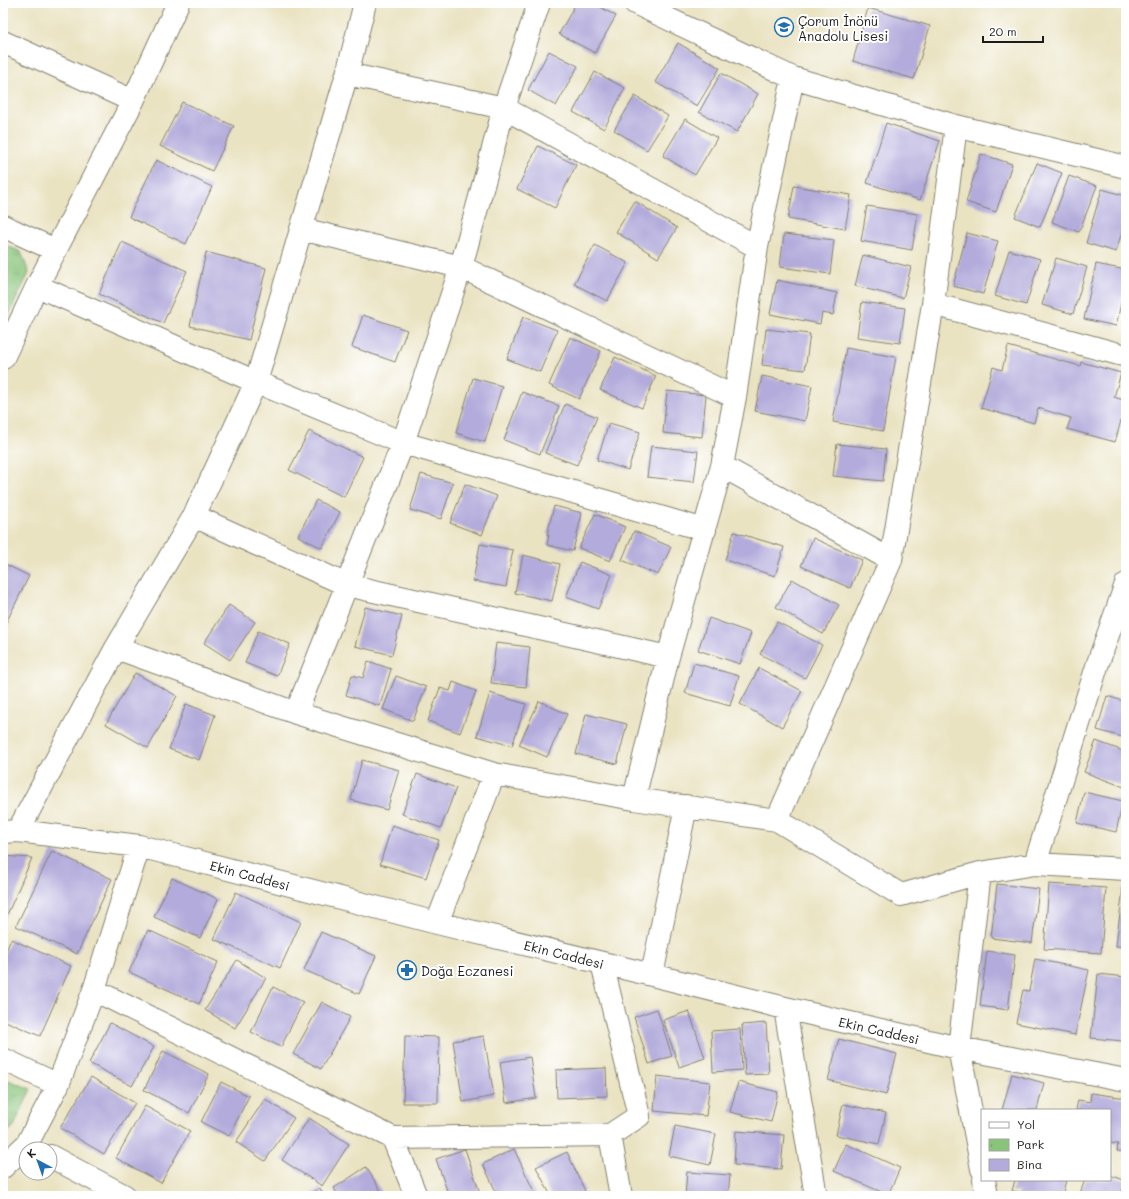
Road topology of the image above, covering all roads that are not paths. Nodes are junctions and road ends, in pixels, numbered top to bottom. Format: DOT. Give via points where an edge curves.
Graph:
graph roads {
  1 [pos="178,3"];
  2 [pos="365,3"];
  3 [pos="539,3"];
  4 [pos="635,3"];
  5 [pos="3,42"];
  6 [pos="347,74"];
  7 [pos="793,78"];
  8 [pos="132,101"];
  9 [pos="504,108"];
  10 [pos="956,126"];
  11 [pos="1126,167"];
  12 [pos="3,226"];
  13 [pos="302,229"];
  14 [pos="757,247"];
  15 [pos="55,250"];
  16 [pos="461,267"];
  17 [pos="37,286"];
  18 [pos="933,304"];
  19 [pos="1126,356"];
  20 [pos="3,358"];
  21 [pos="256,382"];
  22 [pos="735,397"];
  23 [pos="404,443"];
  24 [pos="722,466"];
  25 [pos="194,516"];
  26 [pos="705,530"];
  27 [pos="891,560"];
  28 [pos="347,584"];
  29 [pos="1126,584"];
  30 [pos="116,648"];
  31 [pos="668,657"];
  32 [pos="296,713"];
  33 [pos="494,774"];
  34 [pos="634,799"];
  35 [pos="686,806"];
  36 [pos="777,820"];
  37 [pos="10,831"];
  38 [pos="139,846"];
  39 [pos="1035,864"];
  40 [pos="1126,869"];
  41 [pos="980,873"];
  42 [pos="437,923"];
  43 [pos="602,963"];
  44 [pos="652,975"];
  45 [pos="94,990"];
  46 [pos="785,1008"];
  47 [pos="959,1048"];
  48 [pos="3,1059"];
  49 [pos="1126,1080"];
  50 [pos="58,1085"];
  51 [pos="610,1135"];
  52 [pos="393,1138"];
  53 [pos="35,1141"];
  54 [pos="18,1157"];
  55 [pos="58,1160"];
  56 [pos="981,1164"];
  57 [pos="3,1167"];
  58 [pos="984,1181"];
  59 [pos="125,1196"];
  60 [pos="416,1196"];
  61 [pos="622,1196"];
  62 [pos="816,1196"];
  63 [pos="987,1196"];
  1 -- 8 [label="street"];
  2 -- 6 [label="street"];
  3 -- 9 [label="street"];
  4 -- 7 [label="street"];
  5 -- 8 [label="street"];
  6 -- 9 [label="street"];
  6 -- 13 [label="street"];
  7 -- 10 [label="street"];
  7 -- 14 [label="street"];
  8 -- 15 [label="street"];
  9 -- 14 [label="street"];
  9 -- 16 [label="street"];
  10 -- 11 [label="street"];
  10 -- 18 [label="street"];
  12 -- 15 [label="street"];
  13 -- 16 [label="street"];
  13 -- 21 [label="street"];
  14 -- 22 [label="street"];
  15 -- 17 [label="street"];
  16 -- 22 [label="street"];
  16 -- 23 [label="street"];
  17 -- 20 [label="street"];
  17 -- 21 [label="street"];
  18 -- 19 [label="street"];
  18 -- 27 [label="street"];
  21 -- 23 [label="street"];
  21 -- 25 [label="street"];
  22 -- 24 [label="street"];
  23 -- 26 [label="street"];
  23 -- 28 [label="street"];
  24 -- 26 [label="street"];
  24 -- 27 [label="street"];
  25 -- 28 [label="street"];
  25 -- 30 [label="street"];
  26 -- 31 [label="street"];
  27 -- 36 [label="street"];
  28 -- 31 [label="street"];
  28 -- 32 [label="street"];
  29 -- 39 [label="street"];
  30 -- 32 [label="street"];
  30 -- 37 [label="street"];
  31 -- 34 [label="street"];
  32 -- 33 [label="street"];
  33 -- 34 [label="street"];
  33 -- 42 [label="street"];
  34 -- 35 [label="street"];
  35 -- 36 [label="street"];
  35 -- 44 [label="street"];
  36 -- 41 [label="street" via="901,895"];
  37 -- 38 [label="street, Ekin Caddesi"];
  38 -- 42 [label="street, Ekin Caddesi"];
  38 -- 45 [label="street"];
  39 -- 40 [label="street"];
  39 -- 41 [label="street"];
  41 -- 47 [label="street"];
  42 -- 43 [label="street, Ekin Caddesi"];
  43 -- 44 [label="street, Ekin Caddesi"];
  43 -- 51 [label="street" via="639,1116"];
  44 -- 46 [label="street, Ekin Caddesi"];
  45 -- 50 [label="street"];
  45 -- 52 [label="street"];
  46 -- 47 [label="street, Ekin Caddesi"];
  46 -- 62 [label="street"];
  47 -- 49 [label="street, Ekin Caddesi"];
  47 -- 56 [label="street"];
  48 -- 50 [label="street"];
  50 -- 53 [label="street"];
  51 -- 52 [label="street"];
  51 -- 61 [label="street"];
  52 -- 60 [label="street"];
  54 -- 57 [label="street"];
  55 -- 59 [label="street"];
  58 -- 63 [label="street"];
}
